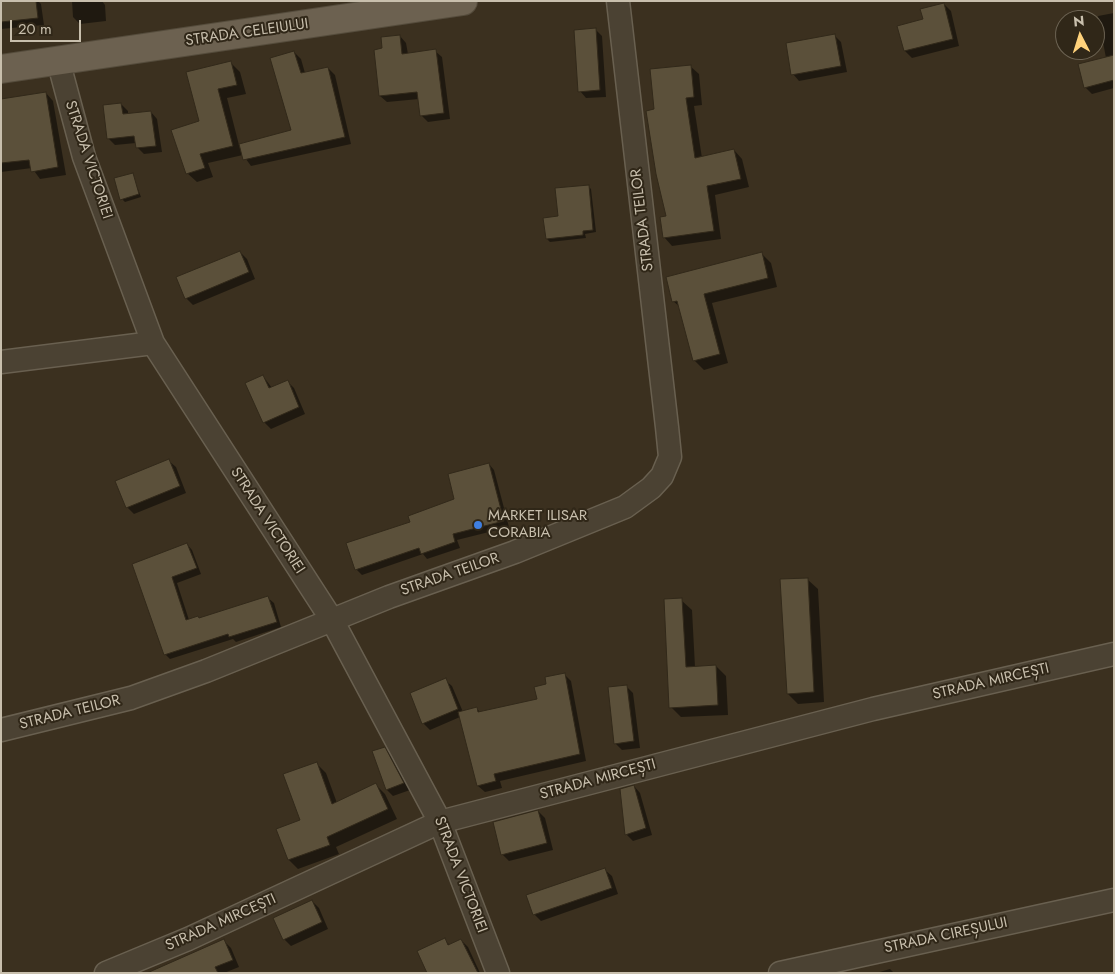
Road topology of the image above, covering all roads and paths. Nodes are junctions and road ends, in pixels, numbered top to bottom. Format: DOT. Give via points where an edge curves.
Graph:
graph roads {
  1 [pos="463,1"];
  2 [pos="618,1"];
  3 [pos="58,60"];
  4 [pos="1,68"];
  5 [pos="153,343"];
  6 [pos="1,362"];
  7 [pos="332,620"];
  8 [pos="1114,654"];
  9 [pos="1,730"];
  10 [pos="440,822"];
  11 [pos="1114,900"];
  12 [pos="106,973"];
  13 [pos="498,973"];
  14 [pos="780,973"];
  1 -- 3 [label="main road, STRADA CELEIULUI"];
  2 -- 7 [label="street, STRADA TEILOR" via="670,457 662,476 625,507 516,552"];
  3 -- 4 [label="main road, STRADA CELEIULUI"];
  3 -- 5 [label="street, STRADA VICTORIEI" via="84,156"];
  5 -- 6 [label="street"];
  5 -- 7 [label="street, STRADA VICTORIEI"];
  7 -- 9 [label="street, STRADA TEILOR" via="131,698"];
  7 -- 10 [label="street, STRADA VICTORIEI"];
  8 -- 10 [label="street, STRADA MIRCEȘTI" via="872,708"];
  10 -- 12 [label="street, STRADA MIRCEȘTI" via="188,939"];
  10 -- 13 [label="street, STRADA VICTORIEI"];
  11 -- 14 [label="street, STRADA CIREȘULUI"];
}
